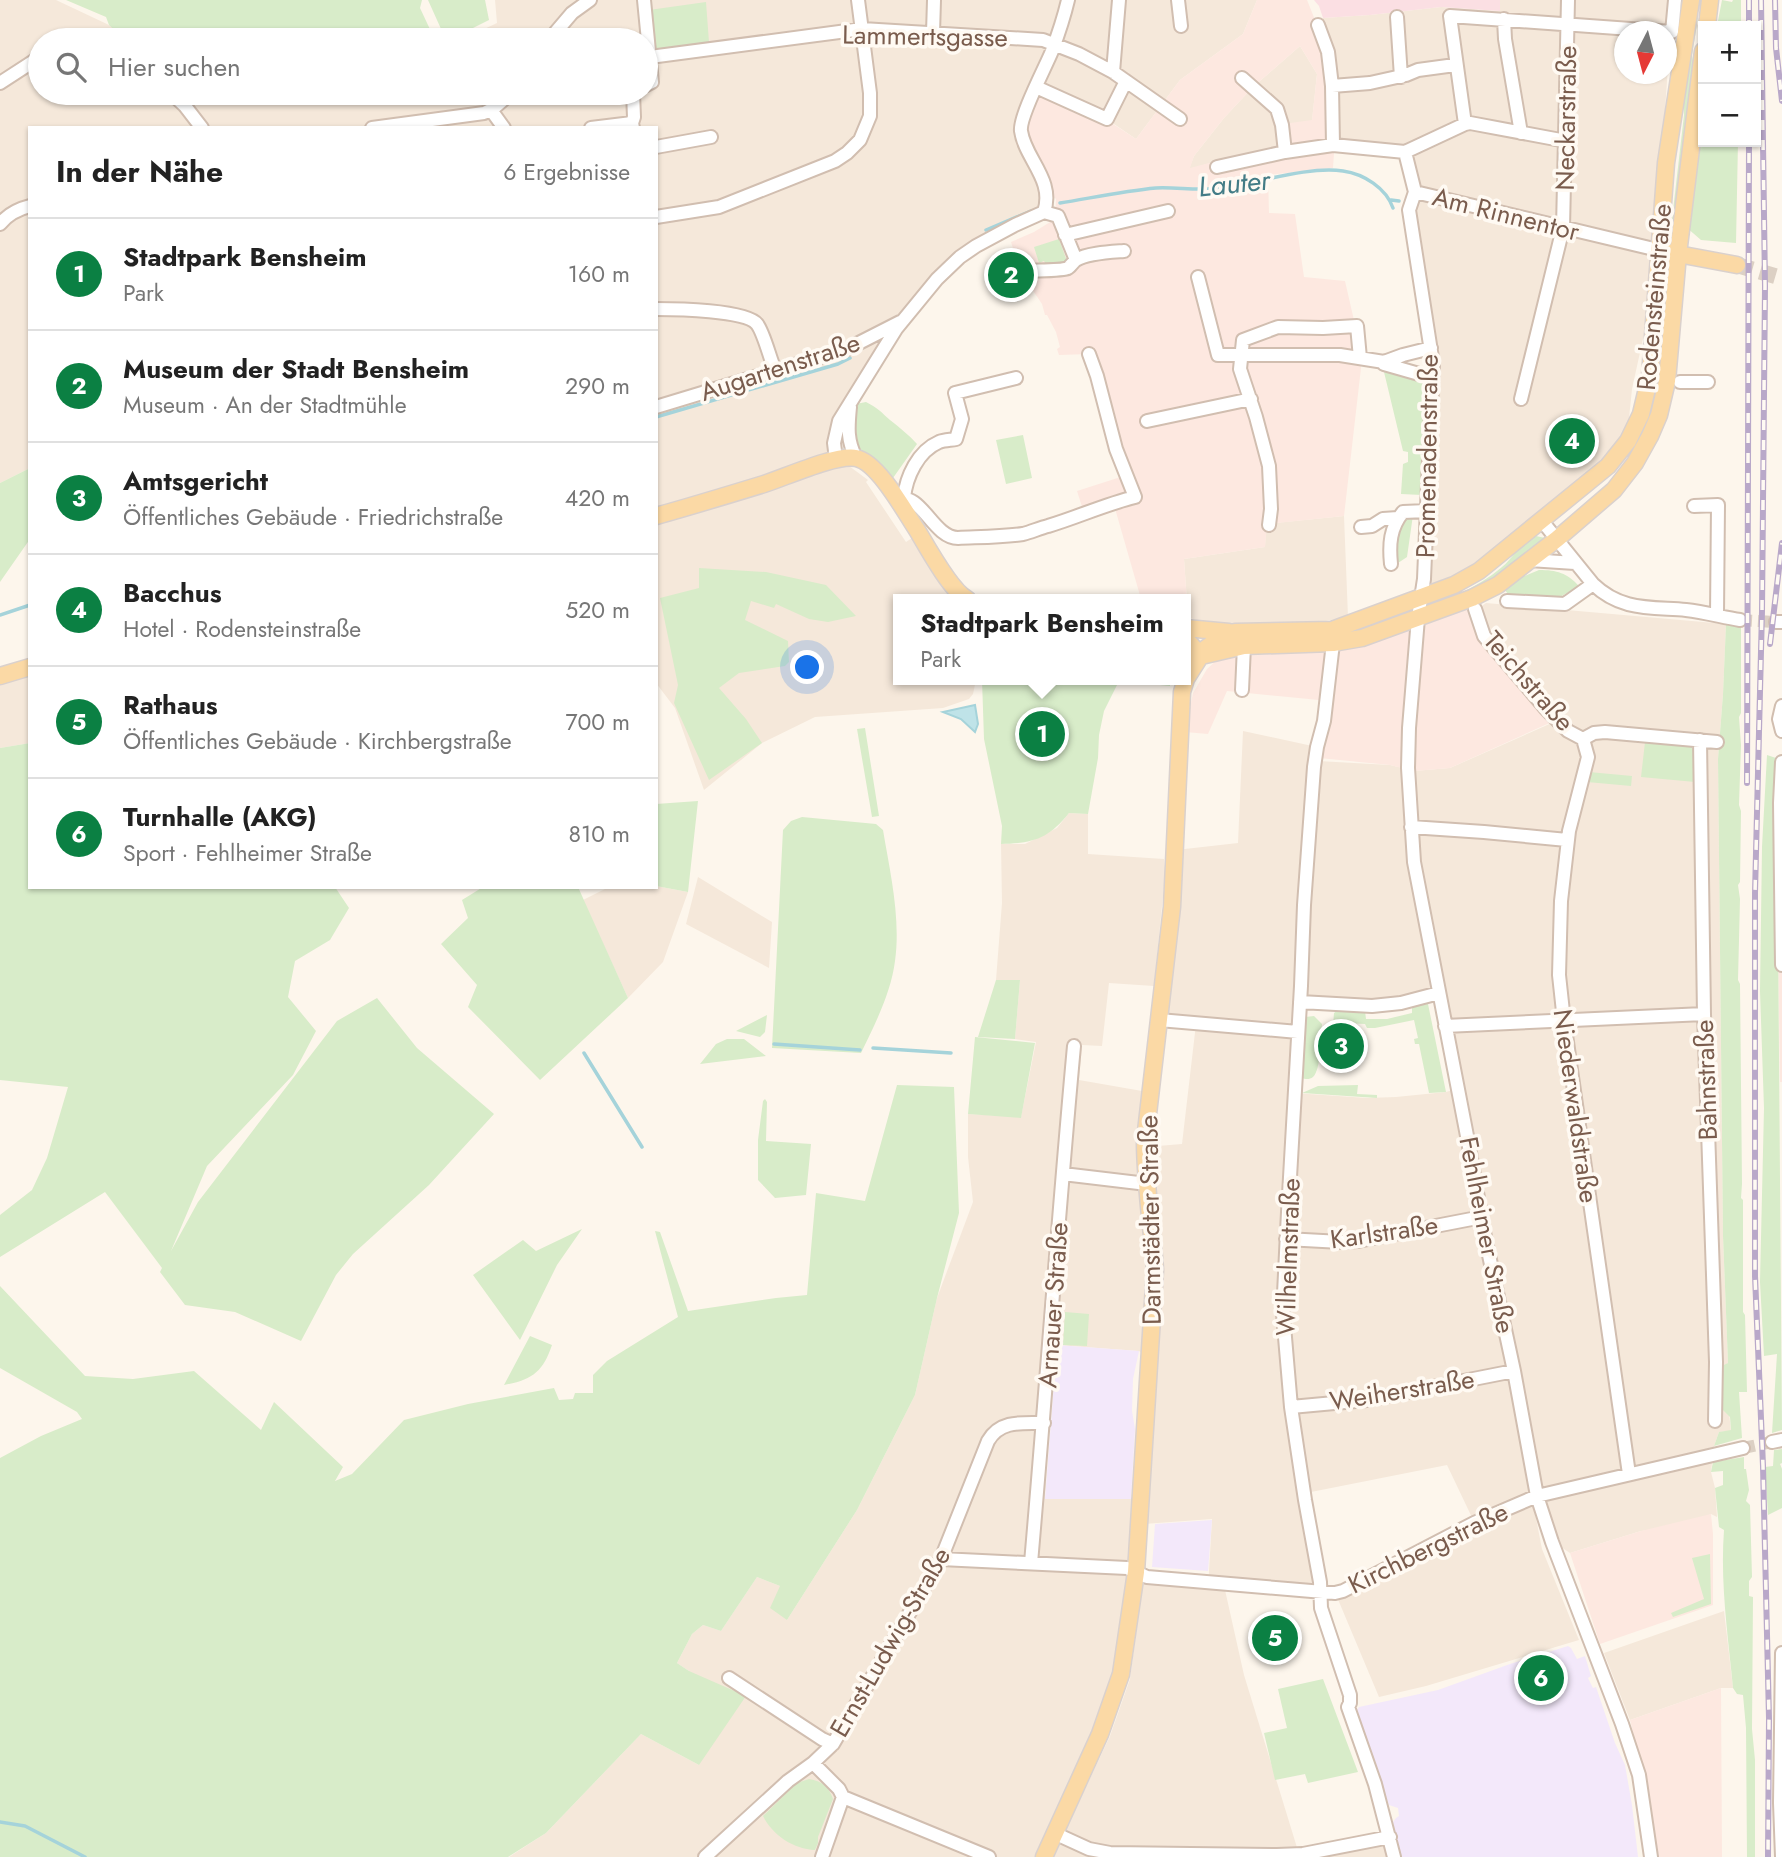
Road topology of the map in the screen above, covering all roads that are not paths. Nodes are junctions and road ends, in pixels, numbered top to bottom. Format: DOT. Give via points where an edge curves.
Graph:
graph roads {
  1 [pos="644,0"];
  2 [pos="858,0"];
  3 [pos="934,0"];
  4 [pos="1068,0"];
  5 [pos="1119,0"];
  6 [pos="1178,0"];
  7 [pos="1568,0"];
  8 [pos="1675,0"];
  9 [pos="585,3"];
  10 [pos="1690,5"];
  11 [pos="1709,13"];
  12 [pos="1397,18"];
  13 [pos="1504,19"];
  14 [pos="1568,23"];
  15 [pos="1318,25"];
  16 [pos="1181,26"];
  17 [pos="559,28"];
  18 [pos="647,28"];
  19 [pos="862,29"];
  20 [pos="933,33"];
  21 [pos="1054,44"];
  22 [pos="658,56"];
  23 [pos="28,65"];
  24 [pos="1455,65"];
  25 [pos="1113,72"];
  26 [pos="1401,77"];
  27 [pos="1242,78"];
  28 [pos="1126,81"];
  29 [pos="0,83"];
  30 [pos="1699,84"];
  31 [pos="1332,86"];
  32 [pos="1036,87"];
  33 [pos="185,105"];
  34 [pos="497,105"];
  35 [pos="634,105"];
  36 [pos="491,110"];
  37 [pos="1180,119"];
  38 [pos="1465,124"];
  39 [pos="632,125"];
  40 [pos="201,126"];
  41 [pos="387,126"];
  42 [pos="503,126"];
  43 [pos="1521,133"];
  44 [pos="711,137"];
  45 [pos="1566,141"];
  46 [pos="1333,145"];
  47 [pos="658,147"];
  48 [pos="1285,152"];
  49 [pos="1405,152"];
  50 [pos="1217,167"];
  51 [pos="1415,192"];
  52 [pos="28,207"];
  53 [pos="1168,211"];
  54 [pos="1044,212"];
  55 [pos="658,217"];
  56 [pos="1,219"];
  57 [pos="1563,228"];
  58 [pos="1065,234"];
  59 [pos="1658,250"];
  60 [pos="1124,251"];
  61 [pos="1678,254"];
  62 [pos="1076,260"];
  63 [pos="1737,265"];
  64 [pos="1024,271"];
  65 [pos="1198,278"];
  66 [pos="658,309"];
  67 [pos="902,321"];
  68 [pos="1431,348"];
  69 [pos="1089,354"];
  70 [pos="1243,354"];
  71 [pos="1360,358"];
  72 [pos="1384,362"];
  73 [pos="775,370"];
  74 [pos="1429,377"];
  75 [pos="1016,378"];
  76 [pos="1680,382"];
  77 [pos="1709,382"];
  78 [pos="1521,399"];
  79 [pos="1251,400"];
  80 [pos="850,404"];
  81 [pos="658,406"];
  82 [pos="1147,421"];
  83 [pos="856,458"];
  84 [pos="836,459"];
  85 [pos="902,500"];
  86 [pos="1694,506"];
  87 [pos="1427,511"];
  88 [pos="658,515"];
  89 [pos="1398,518"];
  90 [pos="1542,521"];
  91 [pos="1269,525"];
  92 [pos="1361,527"];
  93 [pos="1557,539"];
  94 [pos="1529,561"];
  95 [pos="1575,563"];
  96 [pos="1391,564"];
  97 [pos="1593,584"];
  98 [pos="960,594"];
  99 [pos="1423,597"];
  100 [pos="1507,601"];
  101 [pos="1475,609"];
  102 [pos="1717,615"];
  103 [pos="1418,618"];
  104 [pos="1740,620"];
  105 [pos="1191,630"];
  106 [pos="1191,635"];
  107 [pos="1239,639"];
  108 [pos="1333,643"];
  109 [pos="1191,645"];
  110 [pos="1201,656"];
  111 [pos="28,668"];
  112 [pos="1191,671"];
  113 [pos="0,676"];
  114 [pos="1184,685"];
  115 [pos="1242,690"];
  116 [pos="1782,706"];
  117 [pos="1782,731"];
  118 [pos="1583,739"];
  119 [pos="1700,740"];
  120 [pos="1717,742"];
  121 [pos="1782,762"];
  122 [pos="1411,827"];
  123 [pos="1567,841"];
  124 [pos="1782,965"];
  125 [pos="1439,993"];
  126 [pos="1300,1002"];
  127 [pos="1704,1014"];
  128 [pos="1159,1020"];
  129 [pos="1564,1021"];
  130 [pos="1445,1026"];
  131 [pos="1298,1032"];
  132 [pos="1074,1046"];
  133 [pos="1063,1174"];
  134 [pos="1147,1184"];
  135 [pos="1482,1217"];
  136 [pos="1286,1239"];
  137 [pos="1514,1371"];
  138 [pos="1291,1407"];
  139 [pos="1715,1421"];
  140 [pos="1044,1423"];
  141 [pos="1743,1448"];
  142 [pos="1629,1474"];
  143 [pos="1537,1496"];
  144 [pos="941,1559"];
  145 [pos="1031,1563"];
  146 [pos="1136,1572"];
  147 [pos="1321,1592"];
  148 [pos="1782,1653"];
  149 [pos="729,1678"];
  150 [pos="833,1744"];
  151 [pos="813,1763"];
  152 [pos="843,1797"];
  153 [pos="1054,1833"];
  154 [pos="1390,1837"];
  155 [pos="1176,1855"];
  156 [pos="1277,1856"];
  157 [pos="705,1857"];
  158 [pos="822,1857"];
  159 [pos="989,1857"];
  160 [pos="1044,1857"];
  161 [pos="1394,1857"];
  162 [pos="1651,1857"];
  163 [pos="1782,1857"];
  1 -- 18 [label="street"];
  2 -- 19 [label="street"];
  3 -- 20 [label="street"];
  4 -- 21 [label="street"];
  5 -- 25 [label="street"];
  6 -- 16 [label="street"];
  7 -- 14 [label="street, Neckarstraße"];
  8 -- 14 [label="street" via="1672,32"];
  9 -- 17 [label="street"];
  10 -- 11 [label="main road"];
  10 -- 59 [label="main road, Rodensteinstraße"];
  12 -- 26 [label="street"];
  13 -- 14 [label="street"];
  13 -- 24 [label="street" via="1450,16"];
  13 -- 43 [label="street"];
  14 -- 45 [label="street, Neckarstraße"];
  15 -- 31 [label="street" via="1328,52"];
  19 -- 20 [label="street, Lammertsgasse"];
  19 -- 22 [label="street, Lammertsgasse"];
  19 -- 55 [label="street" via="871,110 860,140 847,153 719,207"];
  20 -- 21 [label="street, Lammertsgasse"];
  21 -- 25 [label="street, Lammertsgasse"];
  21 -- 32 [label="street"];
  23 -- 29 [label="street"];
  24 -- 26 [label="street"];
  24 -- 38 [label="street"];
  25 -- 28 [label="street, Lammertsgasse"];
  26 -- 31 [label="street"];
  27 -- 48 [label="street" via="1277,109"];
  28 -- 32 [label="street" via="1107,118"];
  28 -- 37 [label="street, Lammertsgasse"];
  30 -- 61 [label="main road, Rodensteinstraße"];
  31 -- 46 [label="street"];
  32 -- 54 [label="street" via="1020,128 1046,193"];
  33 -- 40 [label="street"];
  34 -- 36 [label="street"];
  35 -- 39 [label="street"];
  36 -- 41 [label="street"];
  36 -- 42 [label="street"];
  38 -- 43 [label="street"];
  38 -- 49 [label="street"];
  43 -- 45 [label="street"];
  44 -- 47 [label="street"];
  45 -- 57 [label="street, Neckarstraße"];
  46 -- 48 [label="street"];
  46 -- 49 [label="street"];
  48 -- 50 [label="street"];
  49 -- 51 [label="street, Am Rinnentor"];
  51 -- 57 [label="street, Am Rinnentor"];
  51 -- 68 [label="street, Promenadenstraße" via="1409,210"];
  52 -- 56 [label="street"];
  53 -- 58 [label="street"];
  54 -- 58 [label="street" via="1058,216"];
  54 -- 67 [label="street" via="960,257"];
  57 -- 59 [label="street, Am Rinnentor"];
  57 -- 78 [label="street, Neckarstraße"];
  58 -- 62 [label="street"];
  59 -- 61 [label="main road"];
  59 -- 90 [label="main road, Rodensteinstraße" via="1650,376 1643,408 1628,441 1608,466"];
  60 -- 62 [label="street"];
  61 -- 63 [label="main road"];
  61 -- 93 [label="main road, Rodensteinstraße" via="1669,358 1661,409 1650,436 1614,490"];
  62 -- 64 [label="street" via="1068,268"];
  65 -- 70 [label="street" via="1218,355"];
  66 -- 73 [label="street" via="712,310 752,320"];
  67 -- 73 [label="street, Augartenstraße" via="847,349"];
  67 -- 80 [label="street"];
  68 -- 72 [label="street"];
  68 -- 74 [label="street, Promenadenstraße"];
  69 -- 85 [label="street" via="1135,497 1024,534 962,538 943,533 912,500"];
  70 -- 71 [label="street"];
  70 -- 71 [label="street" via="1243,340 1278,327 1357,326"];
  70 -- 79 [label="street" via="1240,369"];
  71 -- 72 [label="street"];
  72 -- 74 [label="street"];
  73 -- 81 [label="street, Augartenstraße"];
  74 -- 87 [label="street, Promenadenstraße"];
  75 -- 85 [label="street" via="955,393 962,419 956,439 939,442 922,453"];
  76 -- 77 [label="street"];
  79 -- 82 [label="street"];
  79 -- 91 [label="street" via="1269,466"];
  80 -- 83 [label="street" via="848,431"];
  80 -- 84 [label="street" via="839,421"];
  83 -- 84 [label="main road"];
  83 -- 85 [label="main road"];
  84 -- 88 [label="main road"];
  85 -- 98 [label="main road"];
  86 -- 102 [label="street" via="1718,505"];
  87 -- 89 [label="street" via="1403,512"];
  87 -- 99 [label="street, Promenadenstraße"];
  89 -- 92 [label="street"];
  89 -- 96 [label="street" via="1390,544"];
  90 -- 93 [label="street"];
  90 -- 99 [label="main road, Rodensteinstraße" via="1466,579"];
  93 -- 94 [label="main road, Rodensteinstraße"];
  93 -- 95 [label="street"];
  94 -- 95 [label="street"];
  94 -- 103 [label="main road, Rodensteinstraße" via="1498,585"];
  95 -- 97 [label="street"];
  97 -- 100 [label="street" via="1565,604"];
  97 -- 102 [label="street" via="1622,603"];
  99 -- 103 [label="street, Fehlheimer Straße"];
  99 -- 107 [label="main road, Rodensteinstraße" via="1332,630"];
  101 -- 118 [label="street, Teichstraße" via="1484,636 1546,709"];
  102 -- 104 [label="street"];
  103 -- 108 [label="main road, Rodensteinstraße"];
  103 -- 122 [label="street, Fehlheimer Straße" via="1409,728"];
  105 -- 107 [label="main road"];
  106 -- 110 [label="main road" via="1199,642"];
  107 -- 108 [label="main road, Rodensteinstraße"];
  107 -- 110 [label="main road, Rodensteinstraße" via="1215,641"];
  107 -- 115 [label="street"];
  108 -- 126 [label="street, Wilhelmstraße" via="1314,767"];
  109 -- 110 [label="main road"];
  110 -- 112 [label="main road, Darmstädter Straße"];
  111 -- 113 [label="main road"];
  114 -- 128 [label="main road, Darmstädter Straße" via="1172,908"];
  116 -- 117 [label="street"];
  118 -- 119 [label="street, Teichstraße" via="1605,732"];
  118 -- 123 [label="street, Niederwaldstraße" via="1588,757"];
  119 -- 120 [label="street, Teichstraße"];
  119 -- 127 [label="street, Bahnstraße"];
  121 -- 124 [label="street"];
  122 -- 123 [label="street"];
  122 -- 125 [label="street, Fehlheimer Straße"];
  123 -- 129 [label="street, Niederwaldstraße" via="1559,935"];
  125 -- 126 [label="street" via="1372,1006"];
  125 -- 130 [label="street, Fehlheimer Straße"];
  126 -- 131 [label="street, Wilhelmstraße"];
  127 -- 129 [label="street"];
  127 -- 139 [label="street, Bahnstraße"];
  128 -- 131 [label="street"];
  128 -- 134 [label="main road, Darmstädter Straße" via="1144,1140"];
  129 -- 130 [label="street"];
  129 -- 142 [label="street, Niederwaldstraße"];
  130 -- 135 [label="street, Fehlheimer Straße"];
  131 -- 136 [label="street, Wilhelmstraße"];
  132 -- 133 [label="street, Arnauer Straße"];
  133 -- 134 [label="street"];
  133 -- 140 [label="street, Arnauer Straße"];
  134 -- 146 [label="main road, Darmstädter Straße" via="1154,1270"];
  135 -- 136 [label="street, Karlstraße" via="1358,1241"];
  135 -- 137 [label="street, Fehlheimer Straße"];
  136 -- 138 [label="street, Wilhelmstraße" via="1283,1314"];
  137 -- 138 [label="street, Weiherstraße" via="1367,1400"];
  137 -- 143 [label="street, Fehlheimer Straße"];
  138 -- 147 [label="street, Wilhelmstraße"];
  140 -- 144 [label="street, Ernst-Ludwig-Straße" via="1017,1424 993,1432"];
  140 -- 145 [label="street, Arnauer Straße"];
  141 -- 142 [label="street, Kirchbergstraße"];
  142 -- 143 [label="street, Kirchbergstraße"];
  143 -- 147 [label="street, Kirchbergstraße" via="1343,1591"];
  143 -- 162 [label="street, Fehlheimer Straße" via="1639,1775"];
  144 -- 145 [label="street, Kirchbergstraße"];
  144 -- 150 [label="street, Ernst-Ludwig-Straße"];
  145 -- 146 [label="street, Kirchbergstraße"];
  146 -- 147 [label="street, Kirchbergstraße" via="1147,1577"];
  146 -- 153 [label="main road, Darmstädter Straße" via="1121,1674 1100,1734"];
  147 -- 154 [label="street, Wilhelmstraße" via="1321,1608 1350,1695 1348,1707"];
  148 -- 163 [label="street"];
  149 -- 150 [label="street"];
  150 -- 151 [label="street, Ernst-Ludwig-Straße"];
  151 -- 152 [label="street"];
  151 -- 157 [label="street, Ernst-Ludwig-Straße" via="788,1780"];
  152 -- 158 [label="street"];
  152 -- 159 [label="street"];
  153 -- 155 [label="street" via="1099,1851"];
  153 -- 160 [label="main road, Darmstädter Straße"];
  154 -- 156 [label="street"];
  154 -- 161 [label="street, Wilhelmstraße"];
  155 -- 156 [label="street"];
}
